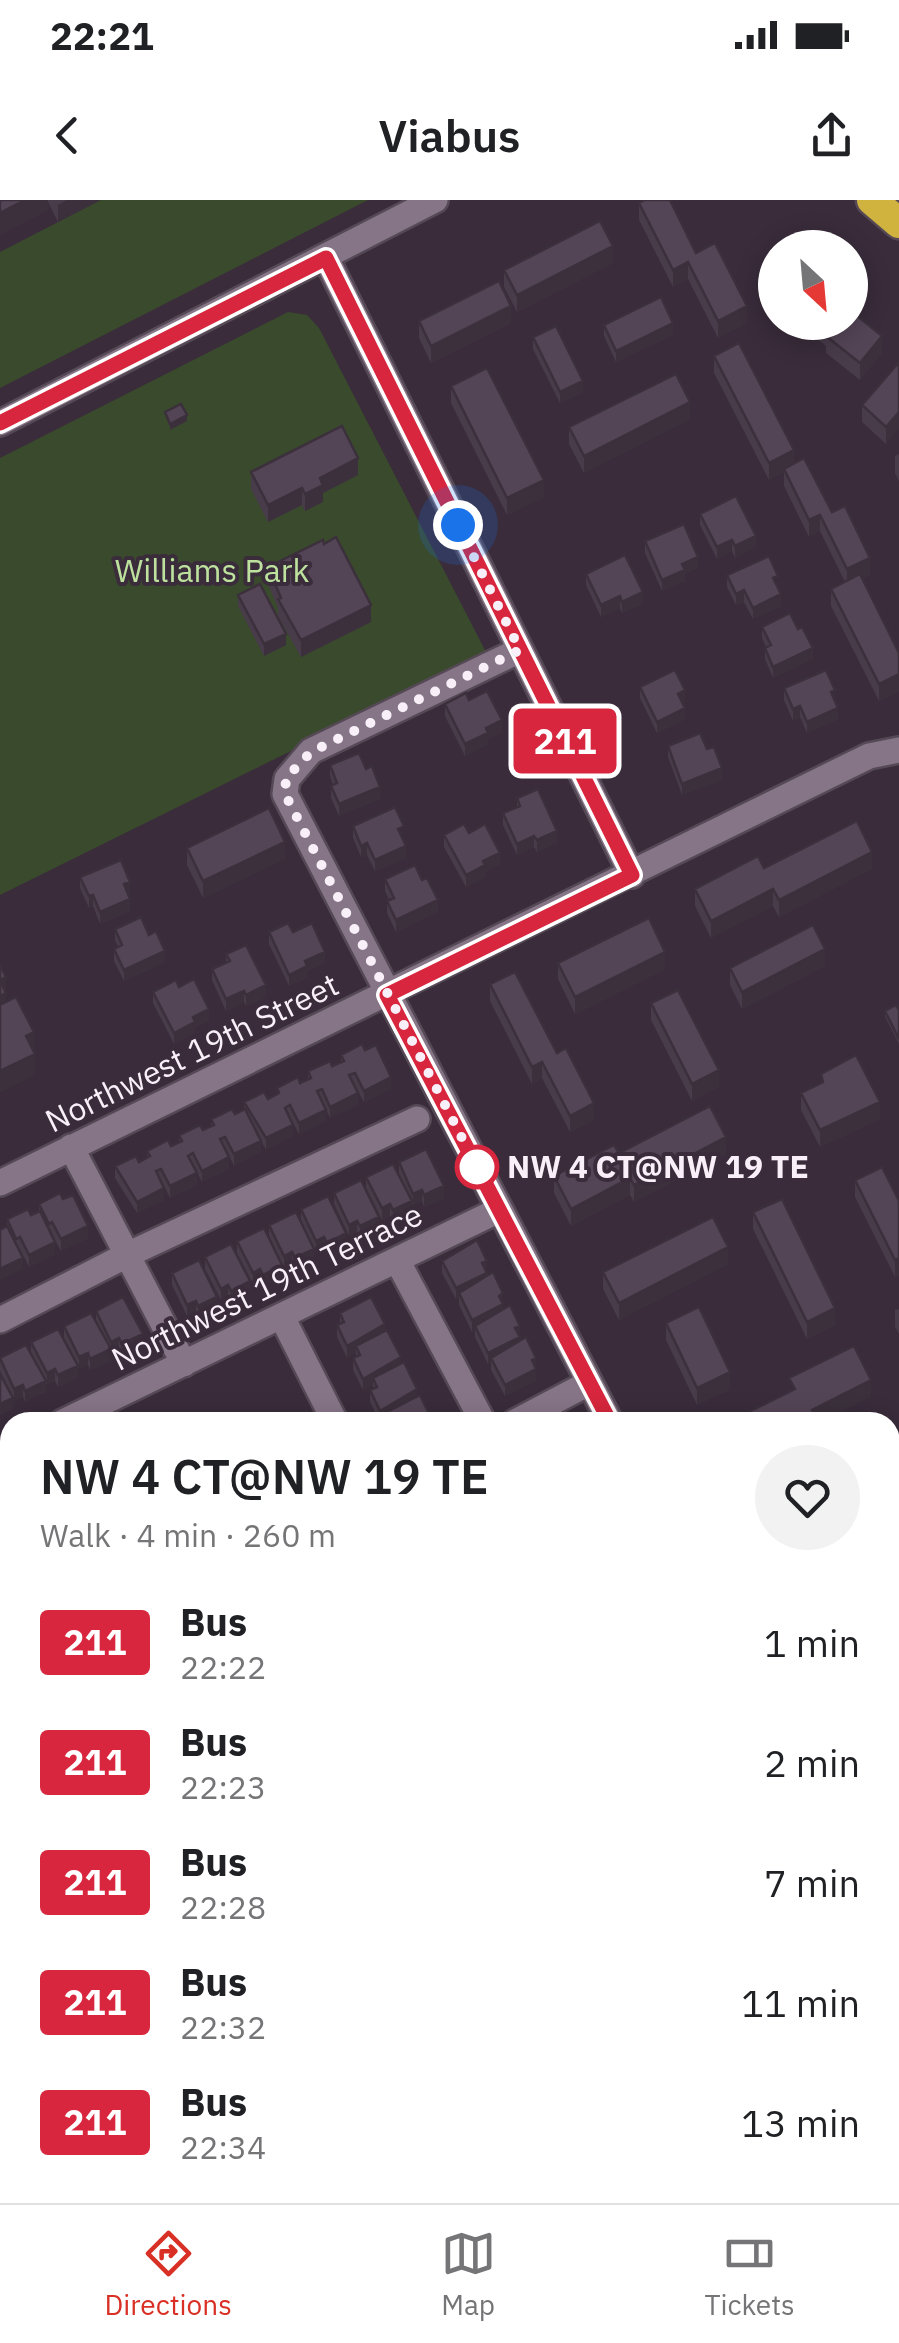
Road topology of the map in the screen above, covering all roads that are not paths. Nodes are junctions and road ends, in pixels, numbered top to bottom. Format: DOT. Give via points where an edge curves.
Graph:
graph roads {
  1 [pos="435,200"];
  2 [pos="872,200"];
  3 [pos="899,223"];
  4 [pos="326,258"];
  5 [pos="0,422"];
  6 [pos="520,650"];
  7 [pos="899,750"];
  8 [pos="632,875"];
  9 [pos="387,995"];
  10 [pos="417,1119"];
  11 [pos="71,1147"];
  12 [pos="0,1183"];
  13 [pos="499,1210"];
  14 [pos="127,1256"];
  15 [pos="398,1260"];
  16 [pos="282,1317"];
  17 [pos="0,1320"];
  18 [pos="184,1364"];
  19 [pos="589,1383"];
  20 [pos="92,1412"];
  21 [pos="330,1412"];
  22 [pos="478,1412"];
  23 [pos="534,1412"];
  24 [pos="605,1412"];
  1 -- 4 [label="street"];
  2 -- 3 [label="highway"];
  4 -- 5 [label="street"];
  4 -- 6 [label="street"];
  6 -- 8 [label="street"];
  6 -- 9 [label="street" via="311,752 286,778 285,794"];
  7 -- 8 [label="street, Northwest 19th Street" via="869,756"];
  8 -- 9 [label="street, Northwest 19th Street"];
  9 -- 11 [label="street, Northwest 19th Street"];
  9 -- 13 [label="street"];
  10 -- 14 [label="street"];
  11 -- 12 [label="street, Northwest 19th Street"];
  11 -- 14 [label="street"];
  13 -- 15 [label="street, Northwest 19th Terrace"];
  13 -- 19 [label="street"];
  14 -- 17 [label="street"];
  14 -- 18 [label="street"];
  15 -- 16 [label="street, Northwest 19th Terrace"];
  15 -- 22 [label="street"];
  16 -- 18 [label="street, Northwest 19th Terrace"];
  16 -- 21 [label="street"];
  18 -- 20 [label="street, Northwest 19th Terrace"];
  19 -- 23 [label="street"];
  19 -- 24 [label="street"];
}
